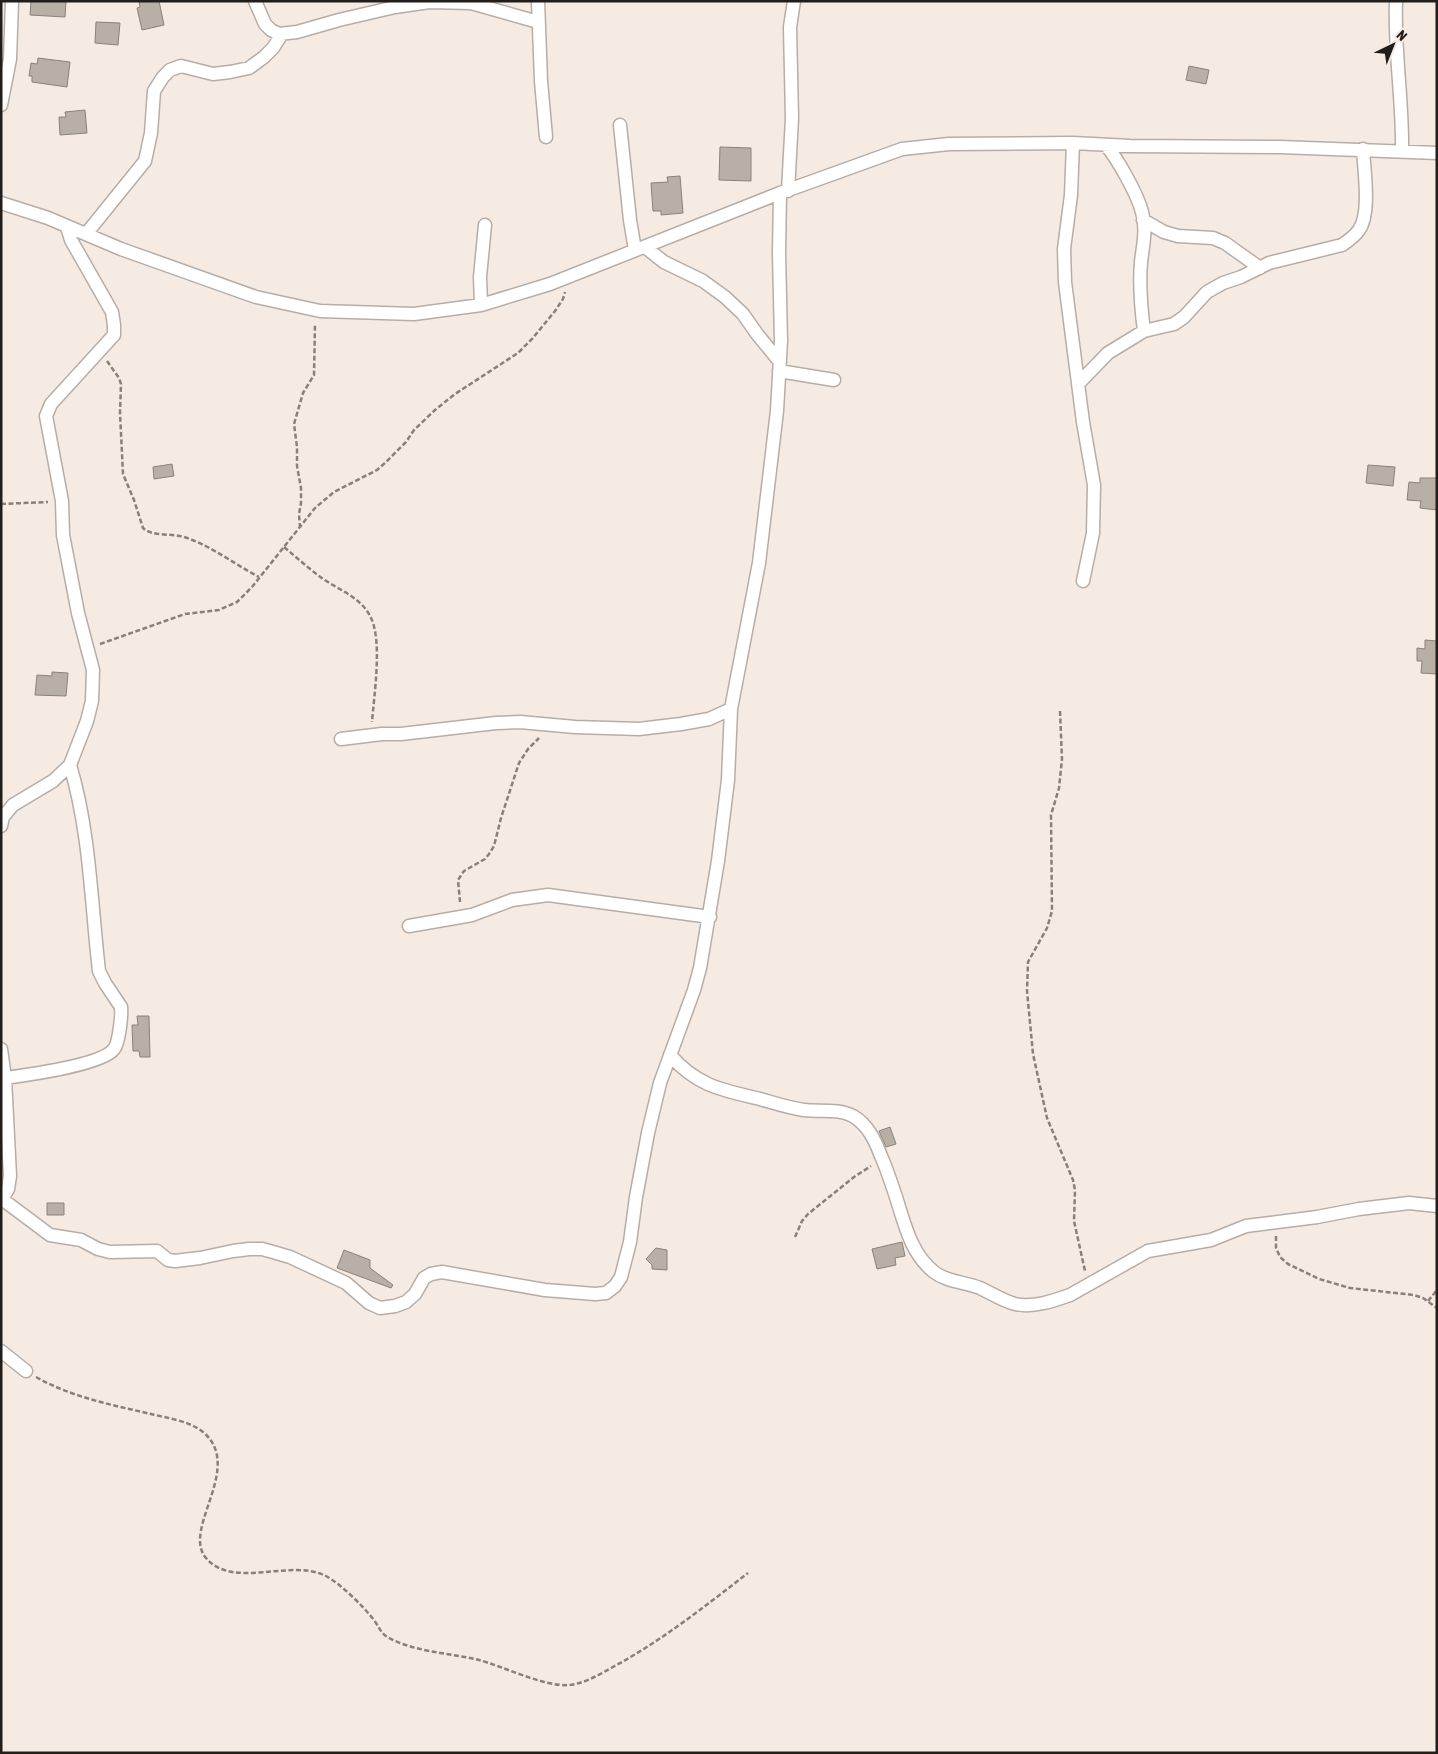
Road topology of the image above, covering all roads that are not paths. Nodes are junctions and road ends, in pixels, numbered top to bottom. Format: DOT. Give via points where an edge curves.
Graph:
graph roads {
  1 [pos="12,1"];
  2 [pos="255,1"];
  3 [pos="538,1"];
  4 [pos="794,1"];
  5 [pos="1396,1"];
  6 [pos="538,22"];
  7 [pos="282,34"];
  8 [pos="1,105"];
  9 [pos="620,125"];
  10 [pos="546,136"];
  11 [pos="1073,143"];
  12 [pos="1106,145"];
  13 [pos="1363,149"];
  14 [pos="1402,151"];
  15 [pos="1437,153"];
  16 [pos="784,192"];
  17 [pos="1,203"];
  18 [pos="1143,220"];
  19 [pos="485,225"];
  20 [pos="66,227"];
  21 [pos="86,234"];
  22 [pos="640,248"];
  23 [pos="1260,268"];
  24 [pos="481,305"];
  25 [pos="1144,331"];
  26 [pos="780,366"];
  27 [pos="834,380"];
  28 [pos="1078,384"];
  29 [pos="1083,581"];
  30 [pos="730,709"];
  31 [pos="341,739"];
  32 [pos="70,765"];
  33 [pos="1,826"];
  34 [pos="710,917"];
  35 [pos="409,926"];
  36 [pos="1,1049"];
  37 [pos="670,1055"];
  38 [pos="5,1078"];
  39 [pos="3,1194"];
  40 [pos="1437,1206"];
  41 [pos="1,1350"];
  42 [pos="26,1371"];
  1 -- 8 [label="street" via="10,59"];
  2 -- 7 [label="street" via="265,24"];
  3 -- 6 [label="street"];
  4 -- 16 [label="street" via="790,28 792,118"];
  5 -- 14 [label="street"];
  6 -- 7 [label="street" via="471,3 429,2"];
  6 -- 10 [label="street"];
  7 -- 21 [label="street" via="273,48 249,68 213,74 181,66 163,77 154,91 145,161"];
  9 -- 22 [label="street" via="630,220"];
  11 -- 12 [label="street"];
  11 -- 16 [label="street" via="958,144 902,150"];
  11 -- 28 [label="street" via="1064,249"];
  12 -- 13 [label="street"];
  12 -- 18 [label="street" via="1129,183"];
  13 -- 14 [label="street"];
  13 -- 23 [label="street" via="1366,201 1360,229 1342,245"];
  14 -- 15 [label="street"];
  16 -- 22 [label="street"];
  16 -- 26 [label="street"];
  17 -- 20 [label="street"];
  18 -- 23 [label="street" via="1178,236 1213,238"];
  18 -- 25 [label="street" via="1145,237 1140,285"];
  19 -- 24 [label="street"];
  20 -- 21 [label="street"];
  20 -- 32 [label="street" via="112,312 114,325 114,335 51,404 46,416 62,501 63,535 93,670 88,721"];
  21 -- 24 [label="street" via="256,297 315,310 414,314"];
  22 -- 24 [label="street" via="564,278"];
  22 -- 26 [label="street" via="703,281 725,297 743,314"];
  23 -- 25 [label="street" via="1207,292 1174,324"];
  25 -- 28 [label="street" via="1108,353"];
  26 -- 27 [label="street"];
  26 -- 30 [label="street" via="759,563"];
  28 -- 29 [label="street" via="1094,485 1093,533"];
  30 -- 31 [label="street" via="709,719 639,729 520,722"];
  30 -- 34 [label="street" via="728,780"];
  32 -- 33 [label="street" via="53,781 12,805"];
  32 -- 38 [label="street" via="92,884 100,971 121,1007 116,1045 106,1056 54,1070"];
  34 -- 35 [label="street" via="548,895 512,900 484,911"];
  34 -- 37 [label="street" via="694,990"];
  36 -- 38 [label="street"];
  37 -- 39 [label="street" via="648,1133 627,1257 621,1277 606,1293 545,1290 442,1272 424,1278 406,1302 380,1308 346,1283 290,1257 262,1249 175,1261 168,1260 157,1251 104,1251 81,1240 50,1235"];
  37 -- 40 [label="street" via="693,1076 725,1091 804,1110 842,1112 852,1116 867,1128 876,1142 913,1246 934,1272 979,1287 1015,1304 1034,1305 1062,1298 1148,1251 1211,1240 1246,1226 1409,1203"];
  38 -- 39 [label="street" via="10,1176"];
  41 -- 42 [label="street"];
}
